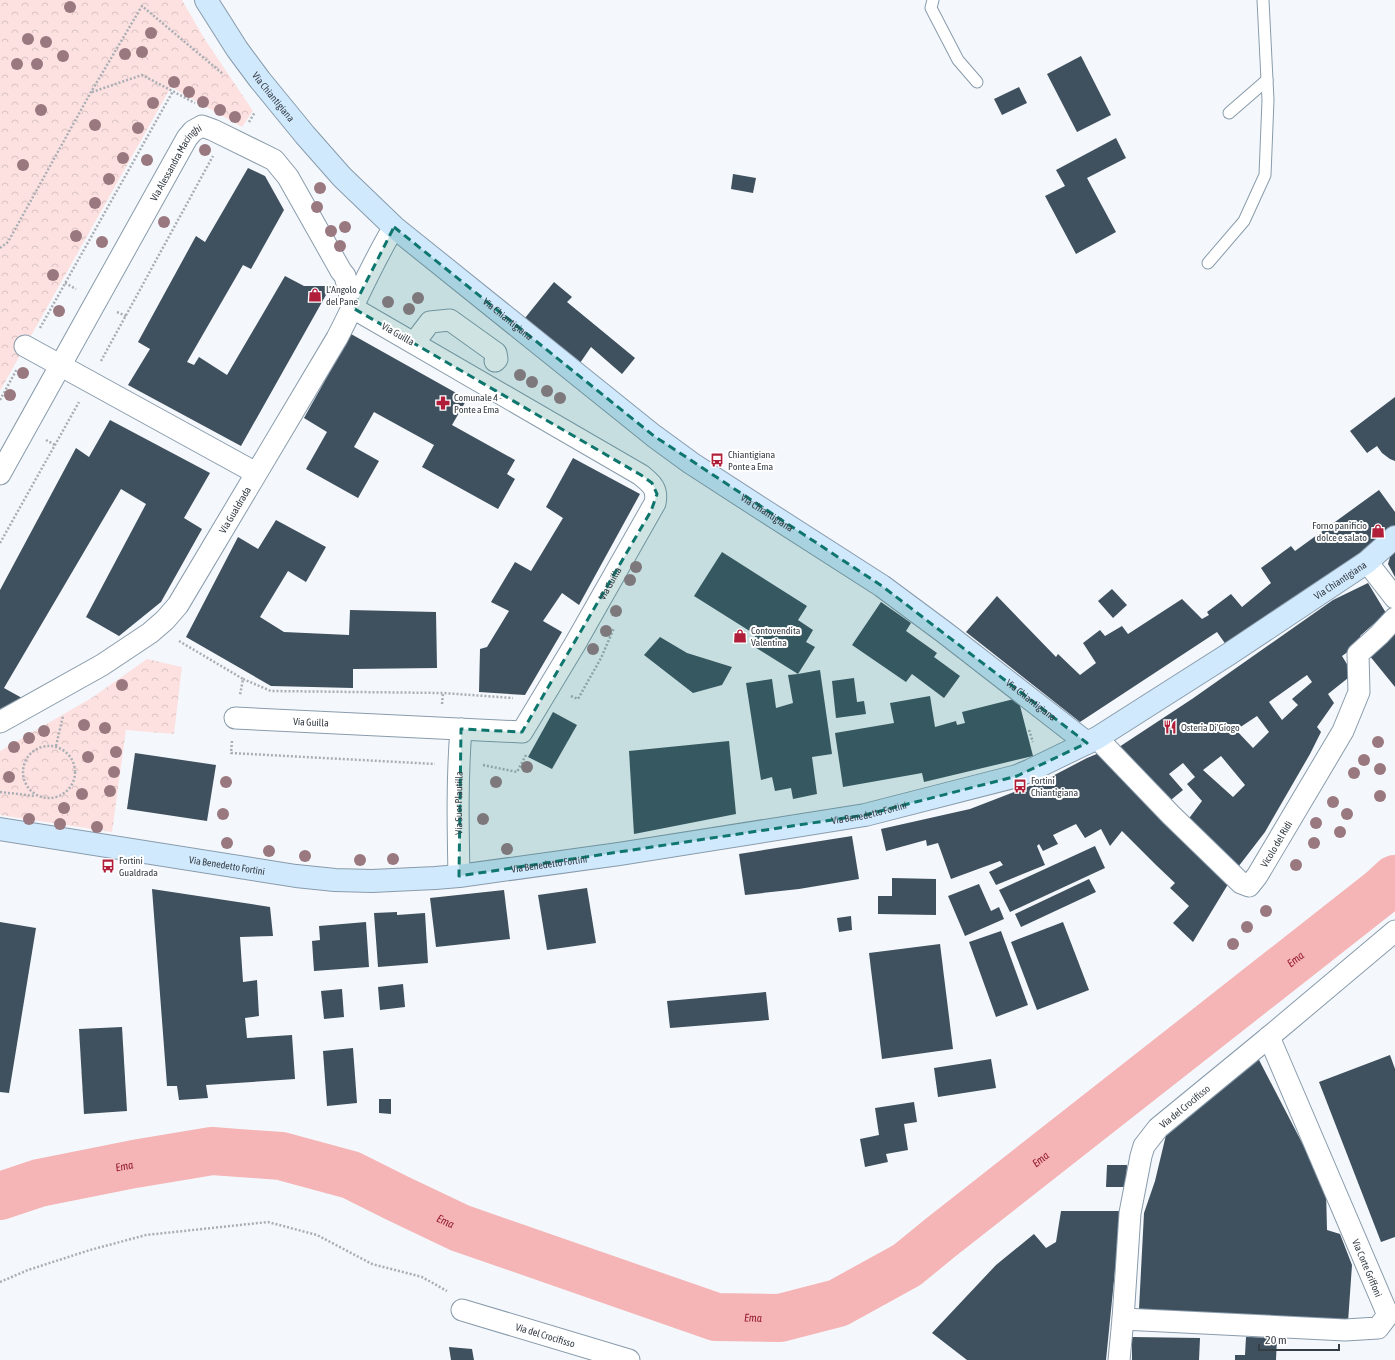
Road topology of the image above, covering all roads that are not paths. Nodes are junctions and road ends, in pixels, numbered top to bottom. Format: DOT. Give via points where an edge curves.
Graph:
graph roads {
  1 [pos="206,0"];
  2 [pos="932,0"];
  3 [pos="1262,0"];
  4 [pos="1267,80"];
  5 [pos="977,82"];
  6 [pos="1229,113"];
  7 [pos="394,227"];
  8 [pos="1208,264"];
  9 [pos="353,308"];
  10 [pos="414,343"];
  11 [pos="27,347"];
  12 [pos="495,361"];
  13 [pos="61,366"];
  14 [pos="256,473"];
  15 [pos="0,474"];
  16 [pos="1395,537"];
  17 [pos="1367,562"];
  18 [pos="1395,598"];
  19 [pos="1395,618"];
  20 [pos="235,718"];
  21 [pos="0,722"];
  22 [pos="461,730"];
  23 [pos="1092,741"];
  24 [pos="0,829"];
  25 [pos="459,876"];
  26 [pos="1395,932"];
  27 [pos="1269,1037"];
  28 [pos="462,1310"];
  29 [pos="1123,1319"];
  30 [pos="629,1360"];
  31 [pos="1119,1360"];
  1 -- 7 [label="street, Via Chiantigiana" via="242,55 300,130 342,177"];
  2 -- 5 [label="lane" via="931,8 958,60"];
  3 -- 4 [label="lane"];
  4 -- 6 [label="lane"];
  4 -- 8 [label="lane" via="1265,175 1244,221"];
  7 -- 9 [label="street, Via Gualdrada"];
  7 -- 23 [label="street, Via Chiantigiana" via="654,436 691,463 882,586"];
  9 -- 10 [label="street, Via Guilla"];
  9 -- 13 [label="street, Via Alessandra Macinghi" via="345,276 281,167 274,160 202,126 187,138"];
  9 -- 14 [label="street, Via Gualdrada"];
  10 -- 12 [label="street" via="430,322 450,320 496,353"];
  10 -- 22 [label="street, Via Guilla" via="642,476 652,483 657,494 651,511 522,732"];
  11 -- 13 [label="street"];
  13 -- 14 [label="street"];
  13 -- 15 [label="street"];
  14 -- 21 [label="street, Via Gualdrada" via="178,604 165,620 102,665"];
  16 -- 17 [label="street, Via Chiantigiana"];
  17 -- 18 [label="street"];
  17 -- 23 [label="street, Via Chiantigiana"];
  19 -- 23 [label="street, Vicolo del Ridi" via="1358,654 1359,692 1343,731 1249,886 1241,883"];
  20 -- 22 [label="street, Via Guilla"];
  22 -- 25 [label="street, Via Suor Plautilla" via="458,794"];
  23 -- 25 [label="street, Via Benedetto Fortini" via="1017,776 865,815"];
  24 -- 25 [label="street, Via Benedetto Fortini" via="335,880 372,881"];
  26 -- 27 [label="street, Via del Crocifisso"];
  27 -- 29 [label="street, Via del Crocifisso" via="1158,1128 1144,1146 1130,1213"];
  27 -- 29 [label="street, Via Corte Griffoni" via="1388,1315 1378,1328 1344,1330"];
  28 -- 30 [label="street, Via del Crocifisso"];
  29 -- 31 [label="street, Via del Crocifisso"];
}
